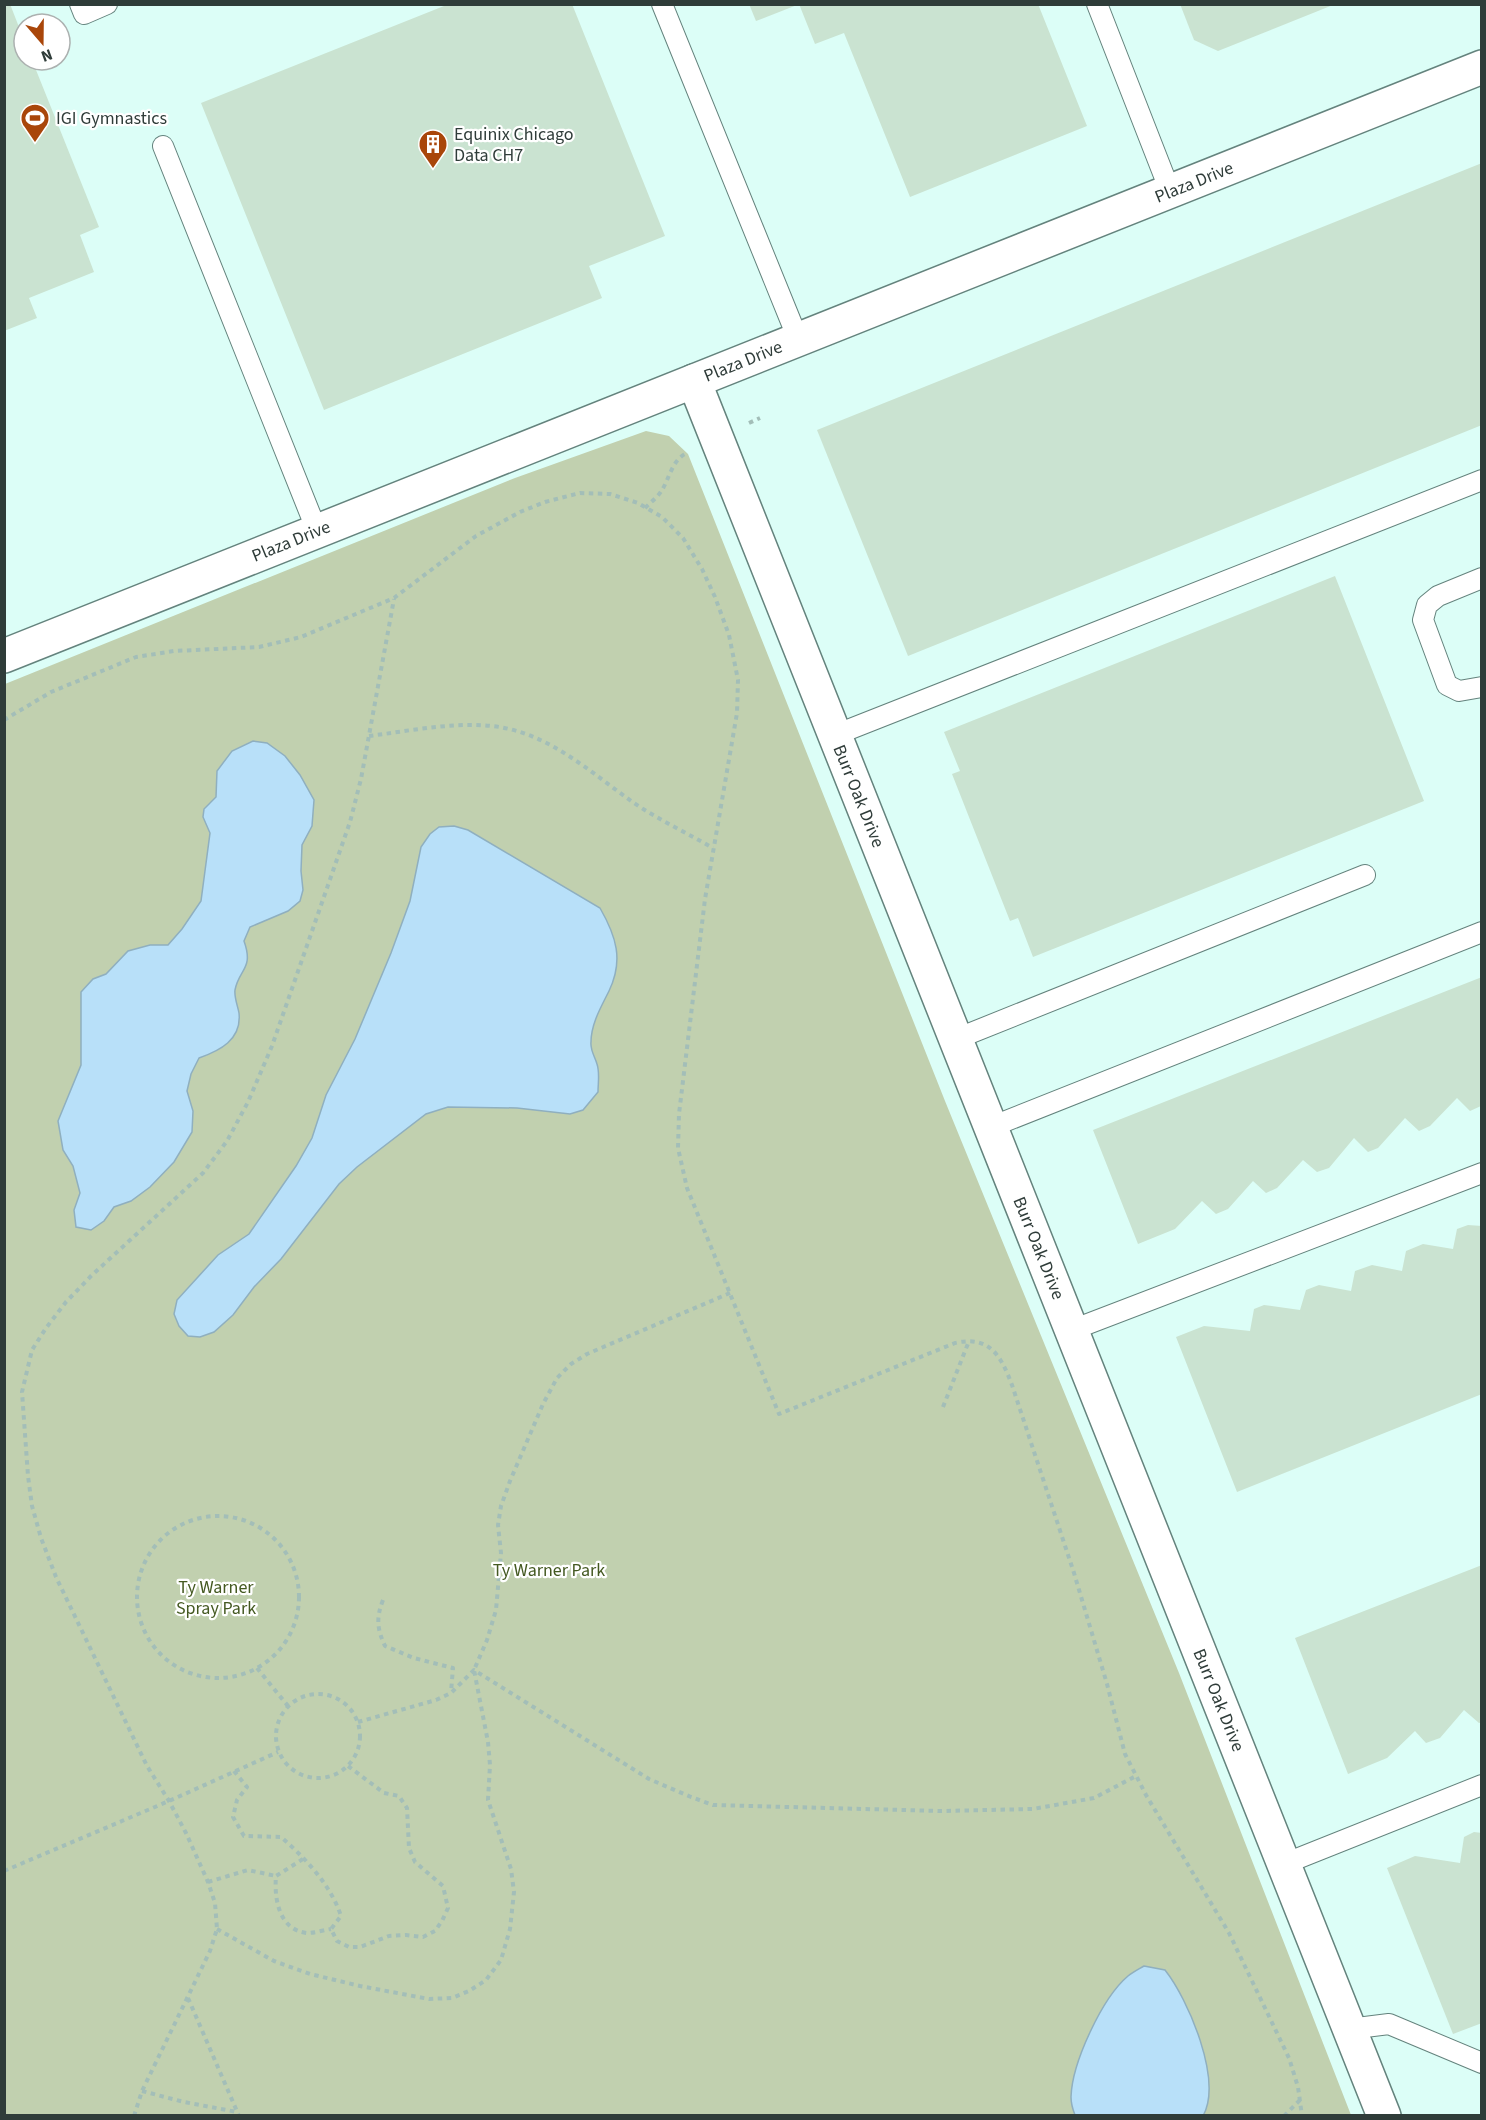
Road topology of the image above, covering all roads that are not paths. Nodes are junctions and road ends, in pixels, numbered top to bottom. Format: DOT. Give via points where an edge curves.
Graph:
graph roads {
  1 [pos="80,4"];
  2 [pos="107,4"];
  3 [pos="662,4"];
  4 [pos="1097,4"];
  5 [pos="1482,67"];
  6 [pos="163,146"];
  7 [pos="1170,191"];
  8 [pos="798,339"];
  9 [pos="694,381"];
  10 [pos="1482,480"];
  11 [pos="317,531"];
  12 [pos="1482,578"];
  13 [pos="4,656"];
  14 [pos="1482,687"];
  15 [pos="835,735"];
  16 [pos="1365,875"];
  17 [pos="1482,932"];
  18 [pos="956,1039"];
  19 [pos="991,1127"];
  20 [pos="1482,1173"];
  21 [pos="1072,1330"];
  22 [pos="1482,1785"];
  23 [pos="1284,1864"];
  24 [pos="1349,2029"];
  25 [pos="1482,2063"];
  26 [pos="1384,2115"];
  1 -- 2 [label="lane" via="84,14"];
  3 -- 8 [label="lane"];
  4 -- 7 [label="lane"];
  5 -- 7 [label="street, Plaza Drive"];
  6 -- 11 [label="lane"];
  7 -- 8 [label="street, Plaza Drive"];
  8 -- 9 [label="street, Plaza Drive"];
  9 -- 11 [label="street, Plaza Drive"];
  9 -- 15 [label="street, Burr Oak Drive"];
  10 -- 15 [label="lane"];
  11 -- 13 [label="street, Plaza Drive"];
  12 -- 14 [label="lane" via="1438,596 1428,604 1423,620 1447,685 1459,691"];
  15 -- 18 [label="street, Burr Oak Drive"];
  16 -- 18 [label="lane"];
  17 -- 19 [label="lane"];
  18 -- 19 [label="street, Burr Oak Drive"];
  19 -- 21 [label="street, Burr Oak Drive"];
  20 -- 21 [label="lane"];
  21 -- 23 [label="street, Burr Oak Drive"];
  22 -- 23 [label="lane"];
  23 -- 24 [label="street, Burr Oak Drive"];
  24 -- 25 [label="lane" via="1389,2024"];
  24 -- 26 [label="street, Burr Oak Drive"];
}
